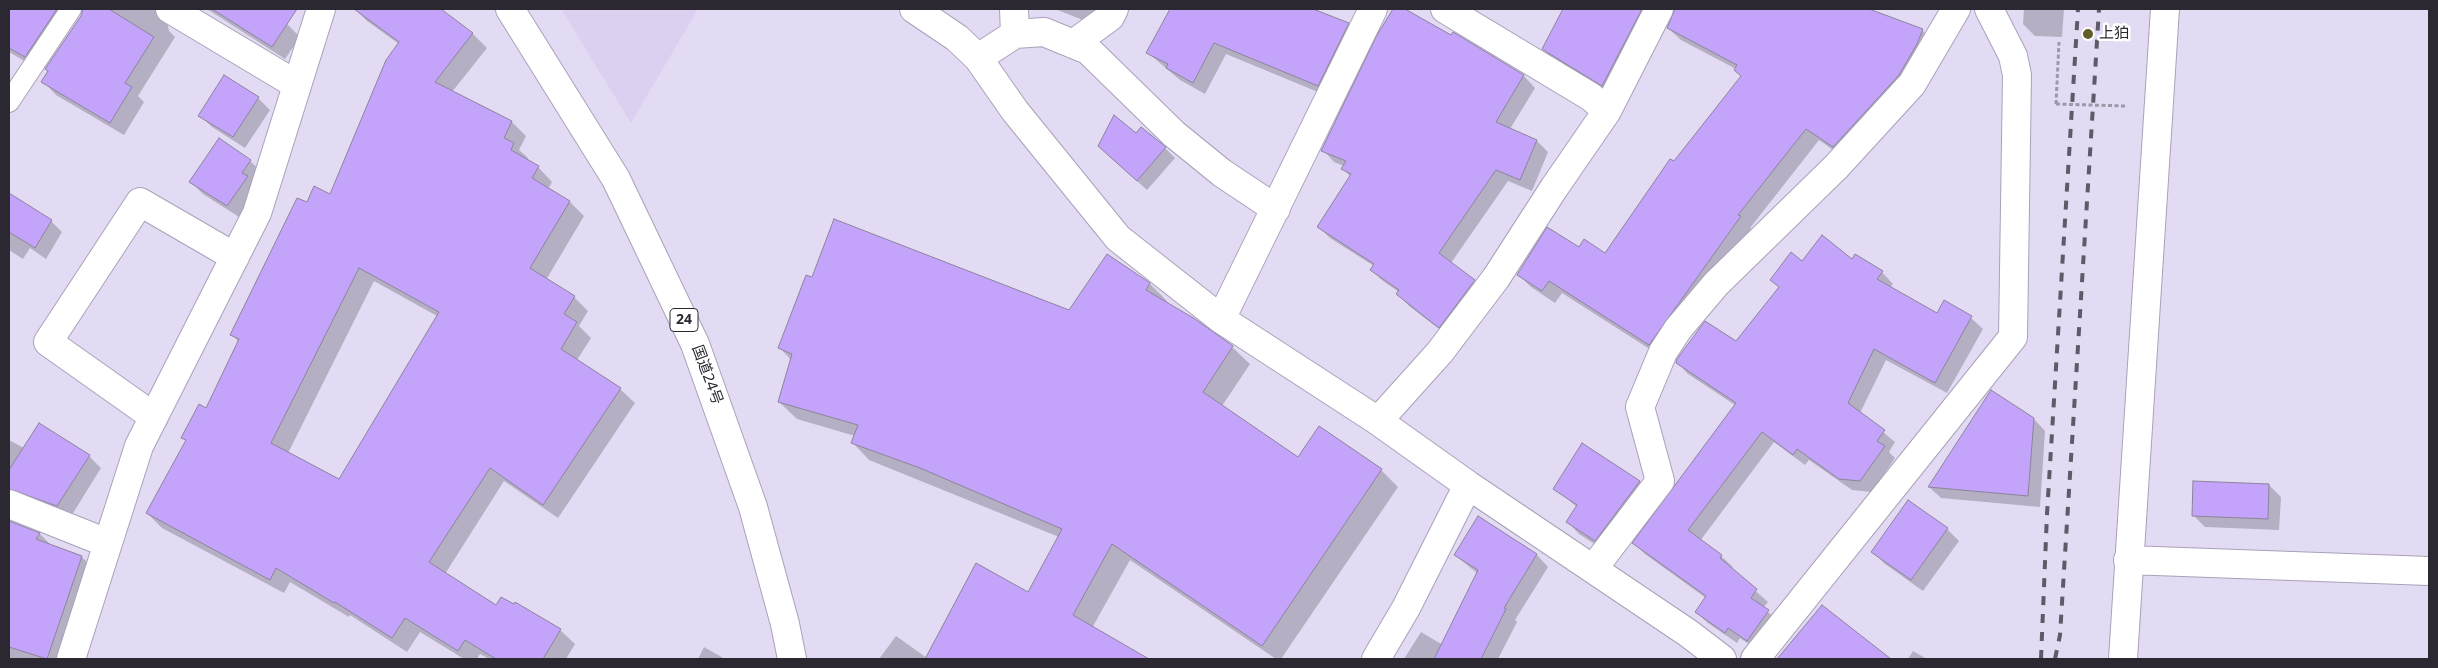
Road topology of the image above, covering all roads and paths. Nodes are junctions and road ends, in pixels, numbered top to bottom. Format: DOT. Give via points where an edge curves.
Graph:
graph roads {
  1 [pos="71,9"];
  2 [pos="170,9"];
  3 [pos="322,9"];
  4 [pos="510,9"];
  5 [pos="914,9"];
  6 [pos="1114,9"];
  7 [pos="1373,9"];
  8 [pos="1445,9"];
  9 [pos="1659,9"];
  10 [pos="1956,9"];
  11 [pos="2165,9"];
  12 [pos="1986,10"];
  13 [pos="1014,22"];
  14 [pos="2059,42"];
  15 [pos="1073,44"];
  16 [pos="978,58"];
  17 [pos="296,85"];
  18 [pos="9,102"];
  19 [pos="2125,106"];
  20 [pos="1608,111"];
  21 [pos="1276,209"];
  22 [pos="234,257"];
  23 [pos="1221,319"];
  24 [pos="154,417"];
  25 [pos="1378,421"];
  26 [pos="1468,485"];
  27 [pos="9,504"];
  28 [pos="107,543"];
  29 [pos="2128,560"];
  30 [pos="1593,569"];
  31 [pos="2429,571"];
  32 [pos="71,659"];
  33 [pos="792,659"];
  34 [pos="1376,659"];
  35 [pos="1722,659"];
  36 [pos="1755,659"];
  37 [pos="2123,659"];
  1 -- 18 [label="lane"];
  2 -- 17 [label="main road"];
  3 -- 17 [label="main road"];
  4 -- 33 [label="main road, 国道24号 / 24" via="616,180 695,344 753,507"];
  5 -- 16 [label="main road" via="957,38"];
  6 -- 15 [label="main road" via="1110,17"];
  7 -- 21 [label="main road"];
  8 -- 20 [label="main road" via="1591,97"];
  9 -- 20 [label="main road"];
  10 -- 30 [label="main road" via="1912,84 1836,167 1716,284 1663,352 1640,407 1660,481"];
  11 -- 29 [label="main road"];
  12 -- 36 [label="main road" via="2013,56 2017,75 2013,337"];
  13 -- 15 [label="main road"];
  13 -- 16 [label="main road"];
  14 -- 19 [label="path, bridge" via="2056,104"];
  15 -- 21 [label="main road" via="1088,50 1174,134 1222,173"];
  16 -- 23 [label="main road" via="1015,111 1118,238"];
  17 -- 22 [label="main road" via="257,213"];
  20 -- 25 [label="main road" via="1496,278 1440,352"];
  21 -- 23 [label="main road"];
  22 -- 24 [label="main road"];
  22 -- 24 [label="main road" via="140,202 48,342"];
  23 -- 25 [label="main road"];
  24 -- 28 [label="main road" via="139,446"];
  25 -- 26 [label="main road"];
  26 -- 30 [label="main road"];
  26 -- 34 [label="main road" via="1406,608"];
  27 -- 28 [label="main road"];
  28 -- 32 [label="main road"];
  29 -- 31 [label="main road"];
  29 -- 37 [label="main road"];
  30 -- 35 [label="main road" via="1688,632"];
}
